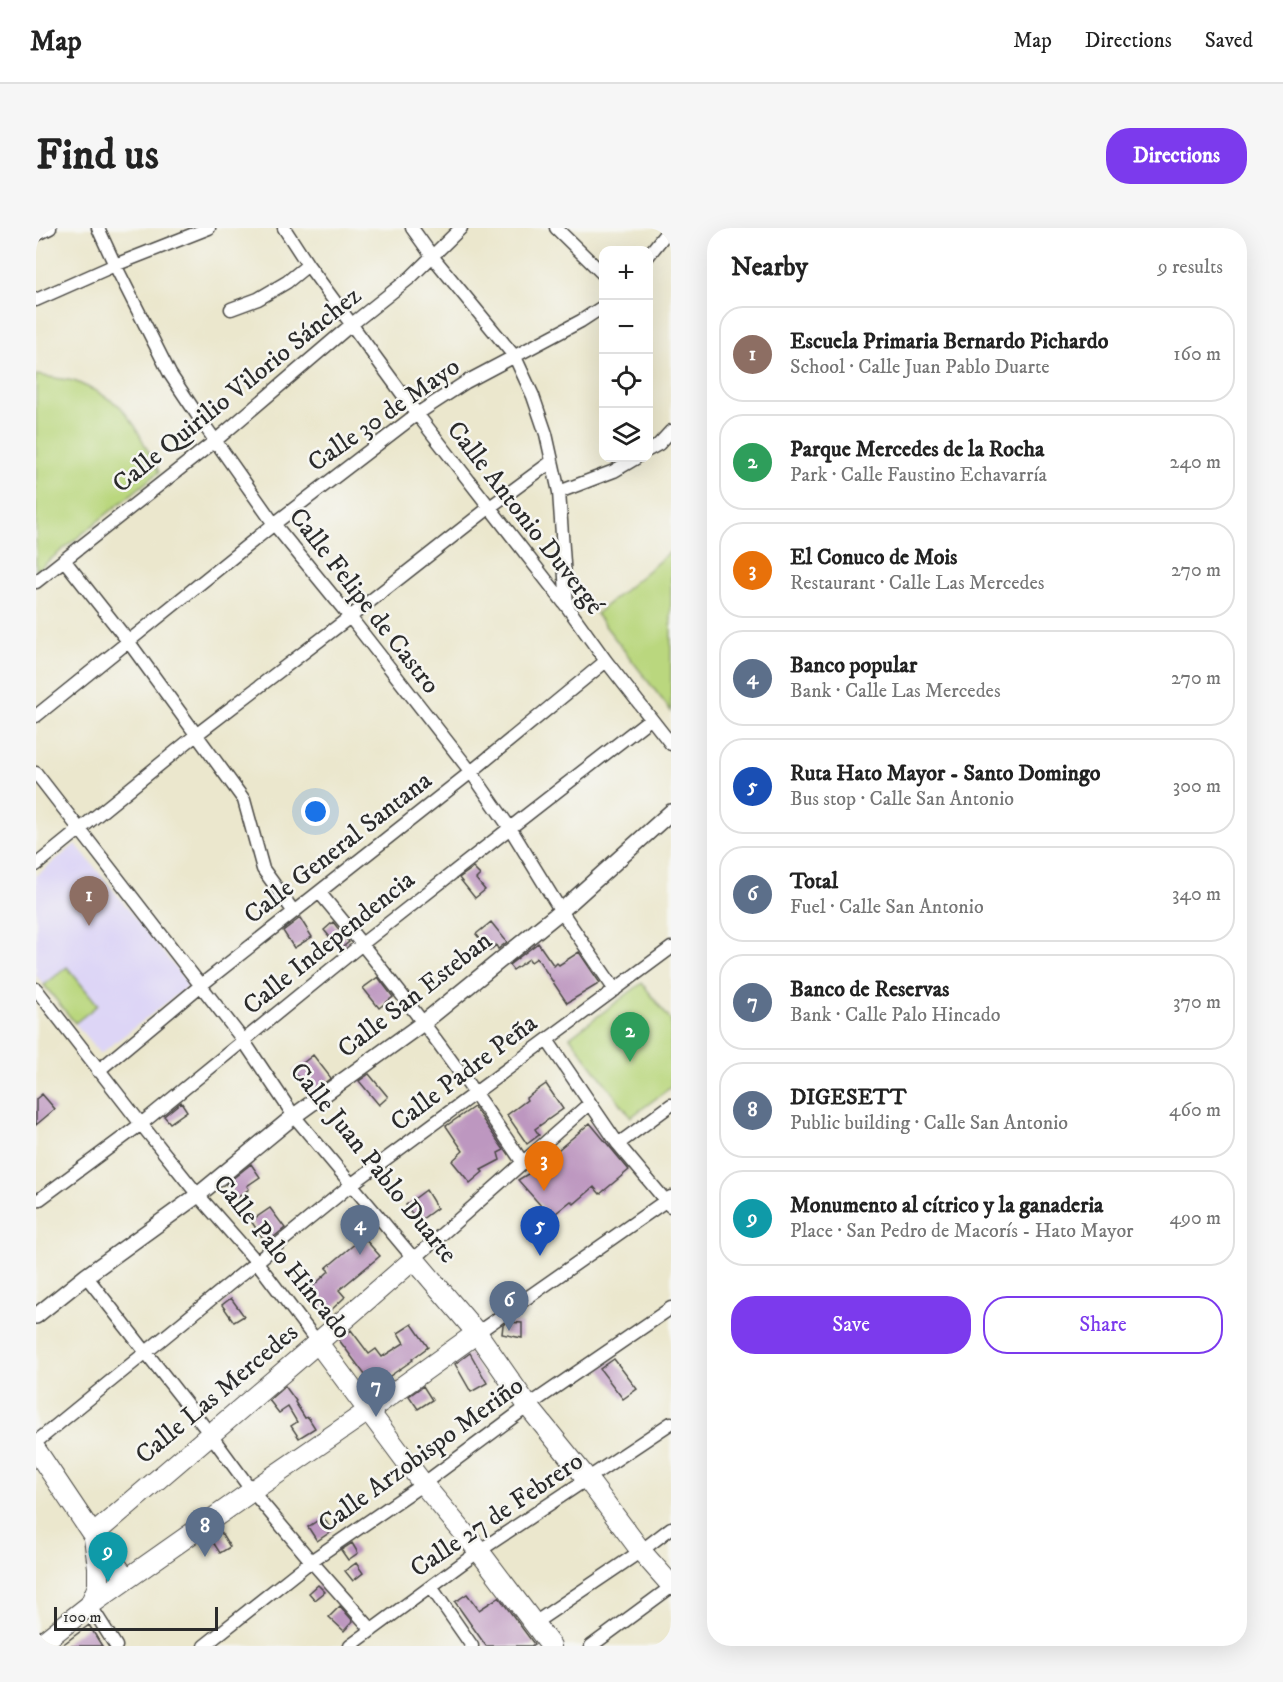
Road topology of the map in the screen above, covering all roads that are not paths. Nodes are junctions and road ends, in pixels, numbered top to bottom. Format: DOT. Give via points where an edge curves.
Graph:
graph roads {
  1 [pos="50,228"];
  2 [pos="98,228"];
  3 [pos="209,228"];
  4 [pos="284,228"];
  5 [pos="412,228"];
  6 [pos="461,228"];
  7 [pos="556,228"];
  8 [pos="670,228"];
  9 [pos="36,235"];
  10 [pos="653,250"];
  11 [pos="432,256"];
  12 [pos="115,265"];
  13 [pos="308,265"];
  14 [pos="599,270"];
  15 [pos="36,300"];
  16 [pos="231,309"];
  17 [pos="599,309"];
  18 [pos="352,324"];
  19 [pos="515,357"];
  20 [pos="417,414"];
  21 [pos="671,431"];
  22 [pos="215,441"];
  23 [pos="653,447"];
  24 [pos="551,462"];
  25 [pos="629,462"];
  26 [pos="559,492"];
  27 [pos="490,507"];
  28 [pos="274,524"];
  29 [pos="64,560"];
  30 [pos="36,582"];
  31 [pos="568,608"];
  32 [pos="350,617"];
  33 [pos="128,641"];
  34 [pos="606,661"];
  35 [pos="36,716"];
  36 [pos="650,719"];
  37 [pos="196,735"];
  38 [pos="671,744"];
  39 [pos="471,772"];
  40 [pos="36,773"];
  41 [pos="671,812"];
  42 [pos="510,828"];
  43 [pos="79,829"];
  44 [pos="36,865"];
  45 [pos="318,892"];
  46 [pos="561,911"];
  47 [pos="294,912"];
  48 [pos="362,944"];
  49 [pos="671,948"];
  50 [pos="200,986"];
  51 [pos="36,988"];
  52 [pos="615,990"];
  53 [pos="423,1023"];
  54 [pos="243,1040"];
  55 [pos="547,1040"];
  56 [pos="98,1071"];
  57 [pos="476,1093"];
  58 [pos="590,1102"];
  59 [pos="671,1105"];
  60 [pos="294,1116"];
  61 [pos="141,1124"];
  62 [pos="618,1144"];
  63 [pos="523,1163"];
  64 [pos="352,1184"];
  65 [pos="198,1195"];
  66 [pos="36,1200"];
  67 [pos="669,1202"];
  68 [pos="414,1259"];
  69 [pos="256,1262"];
  70 [pos="86,1276"];
  71 [pos="671,1308"];
  72 [pos="36,1316"];
  73 [pos="477,1333"];
  74 [pos="318,1344"];
  75 [pos="146,1354"];
  76 [pos="528,1406"];
  77 [pos="368,1411"];
  78 [pos="671,1423"];
  79 [pos="210,1434"];
  80 [pos="36,1442"];
  81 [pos="36,1450"];
  82 [pos="588,1480"];
  83 [pos="423,1484"];
  84 [pos="252,1491"];
  85 [pos="671,1528"];
  86 [pos="93,1535"];
  87 [pos="479,1551"];
  88 [pos="641,1551"];
  89 [pos="311,1561"];
  90 [pos="127,1579"];
  91 [pos="671,1586"];
  92 [pos="430,1587"];
  93 [pos="90,1605"];
  94 [pos="533,1624"];
  95 [pos="372,1630"];
  96 [pos="38,1646"];
  97 [pos="116,1646"];
  98 [pos="204,1646"];
  99 [pos="350,1646"];
  100 [pos="472,1646"];
  101 [pos="551,1646"];
  102 [pos="591,1646"];
  1 -- 9 [label="street"];
  2 -- 12 [label="street, Calle Felipe de Castro"];
  3 -- 12 [label="street"];
  4 -- 13 [label="street, Calle Antonio Duvergé"];
  5 -- 11 [label="street"];
  6 -- 11 [label="street, Calle Quirilio Vilorio Sánchez"];
  7 -- 14 [label="street"];
  8 -- 10 [label="street"];
  11 -- 18 [label="street, Calle Quirilio Vilorio Sánchez"];
  11 -- 19 [label="street"];
  12 -- 15 [label="street"];
  12 -- 22 [label="street, Calle Felipe de Castro" via="170,375"];
  13 -- 16 [label="street" via="258,299"];
  13 -- 18 [label="street, Calle Antonio Duvergé"];
  17 -- 19 [label="street, Calle 30 de Mayo"];
  18 -- 20 [label="street, Calle Antonio Duvergé"];
  18 -- 22 [label="street, Calle Quirilio Vilorio Sánchez"];
  19 -- 20 [label="street, Calle 30 de Mayo" via="466,382"];
  19 -- 24 [label="street" via="546,434"];
  20 -- 27 [label="street, Calle Antonio Duvergé"];
  20 -- 28 [label="street, Calle 30 de Mayo"];
  21 -- 23 [label="street"];
  22 -- 28 [label="street, Calle Felipe de Castro"];
  22 -- 29 [label="street, Calle Quirilio Vilorio Sánchez"];
  24 -- 26 [label="street"];
  24 -- 27 [label="street"];
  25 -- 26 [label="street"];
  26 -- 31 [label="street"];
  27 -- 31 [label="street, Calle Antonio Duvergé"];
  27 -- 32 [label="street"];
  28 -- 32 [label="street, Calle Felipe de Castro"];
  28 -- 33 [label="street, Calle 30 de Mayo"];
  29 -- 30 [label="street, Calle Quirilio Vilorio Sánchez"];
  29 -- 33 [label="street"];
  31 -- 34 [label="street, Calle Antonio Duvergé"];
  32 -- 37 [label="street"];
  32 -- 39 [label="street, Calle Felipe de Castro"];
  33 -- 35 [label="street, Calle 30 de Mayo"];
  33 -- 37 [label="street"];
  34 -- 36 [label="street, Calle Antonio Duvergé"];
  34 -- 39 [label="street, Calle General Santana"];
  36 -- 38 [label="street, Calle Antonio Duvergé"];
  36 -- 42 [label="street, Calle Independencia"];
  37 -- 43 [label="street"];
  37 -- 47 [label="street" via="244,800 263,869"];
  39 -- 42 [label="street, Calle Felipe de Castro"];
  39 -- 45 [label="street, Calle General Santana"];
  40 -- 43 [label="street, Calle Juan Pablo Duarte"];
  41 -- 46 [label="street, Calle San Esteban"];
  42 -- 46 [label="street, Calle Felipe de Castro"];
  42 -- 48 [label="street, Calle Independencia"];
  43 -- 44 [label="street"];
  43 -- 50 [label="street, Calle Juan Pablo Duarte"];
  45 -- 47 [label="street, Calle General Santana"];
  45 -- 48 [label="street"];
  46 -- 52 [label="street, Calle Felipe de Castro"];
  46 -- 53 [label="street, Calle San Esteban"];
  47 -- 50 [label="street, Calle General Santana"];
  48 -- 53 [label="street"];
  48 -- 54 [label="street, Calle Independencia"];
  49 -- 52 [label="street, Calle Padre Peña"];
  50 -- 54 [label="street, Calle Juan Pablo Duarte"];
  50 -- 56 [label="street, Calle General Santana"];
  51 -- 56 [label="street, Calle Palo Hincado"];
  52 -- 55 [label="street, Calle Padre Peña"];
  53 -- 57 [label="street"];
  53 -- 60 [label="street, Calle San Esteban"];
  54 -- 60 [label="street, Calle Juan Pablo Duarte"];
  54 -- 61 [label="street, Calle Independencia"];
  55 -- 57 [label="street, Calle Padre Peña"];
  55 -- 58 [label="street"];
  56 -- 61 [label="street, Calle Palo Hincado"];
  57 -- 63 [label="street"];
  57 -- 64 [label="street, Calle Padre Peña"];
  58 -- 62 [label="street"];
  58 -- 63 [label="street, Calle Las Mercedes"];
  59 -- 62 [label="street"];
  60 -- 64 [label="street, Calle Juan Pablo Duarte"];
  60 -- 65 [label="street, Calle San Esteban"];
  61 -- 65 [label="street, Calle Palo Hincado"];
  61 -- 66 [label="street, Calle Independencia"];
  62 -- 67 [label="street"];
  63 -- 68 [label="street, Calle Las Mercedes"];
  64 -- 68 [label="street, Calle Juan Pablo Duarte"];
  64 -- 69 [label="street, Calle Padre Peña"];
  65 -- 69 [label="street, Calle Palo Hincado"];
  65 -- 70 [label="street, Calle San Esteban"];
  67 -- 73 [label="street"];
  68 -- 73 [label="main road, Calle Juan Pablo Duarte"];
  68 -- 74 [label="main road, Calle Las Mercedes"];
  69 -- 74 [label="street, Calle Palo Hincado"];
  69 -- 75 [label="street, Calle Padre Peña"];
  70 -- 72 [label="street, Calle San Esteban"];
  70 -- 75 [label="street"];
  71 -- 76 [label="street, Calle Arzobispo Meriño"];
  73 -- 76 [label="main road, Calle Juan Pablo Duarte"];
  73 -- 77 [label="main road"];
  74 -- 77 [label="main road, Calle Palo Hincado"];
  74 -- 79 [label="main road, Calle Las Mercedes"];
  75 -- 79 [label="street"];
  75 -- 80 [label="street, Calle Padre Peña"];
  76 -- 82 [label="main road, Calle Juan Pablo Duarte"];
  76 -- 83 [label="street, Calle Arzobispo Meriño"];
  77 -- 83 [label="main road, Calle Palo Hincado"];
  77 -- 84 [label="main road"];
  78 -- 82 [label="street, Calle 27 de Febrero"];
  79 -- 84 [label="street"];
  79 -- 86 [label="main road, Calle Las Mercedes"];
  81 -- 86 [label="main road"];
  82 -- 87 [label="street, Calle 27 de Febrero"];
  82 -- 88 [label="main road, Calle Juan Pablo Duarte"];
  83 -- 87 [label="main road, Calle Palo Hincado"];
  83 -- 89 [label="street, Calle Arzobispo Meriño"];
  84 -- 89 [label="street"];
  84 -- 90 [label="main road"];
  85 -- 88 [label="street"];
  86 -- 90 [label="main road"];
  86 -- 93 [label="main road" via="98,1586"];
  87 -- 92 [label="street, Calle 27 de Febrero"];
  87 -- 94 [label="main road, Calle Palo Hincado"];
  88 -- 91 [label="main road, Calle Juan Pablo Duarte"];
  88 -- 94 [label="street"];
  89 -- 95 [label="street"];
  89 -- 98 [label="street, Calle Arzobispo Meriño"];
  90 -- 93 [label="main road"];
  91 -- 102 [label="street"];
  92 -- 95 [label="street, Calle 27 de Febrero"];
  92 -- 100 [label="street"];
  93 -- 96 [label="main road"];
  93 -- 97 [label="street"];
  94 -- 101 [label="main road, Calle Palo Hincado"];
  95 -- 99 [label="street, Calle 27 de Febrero"];
}
